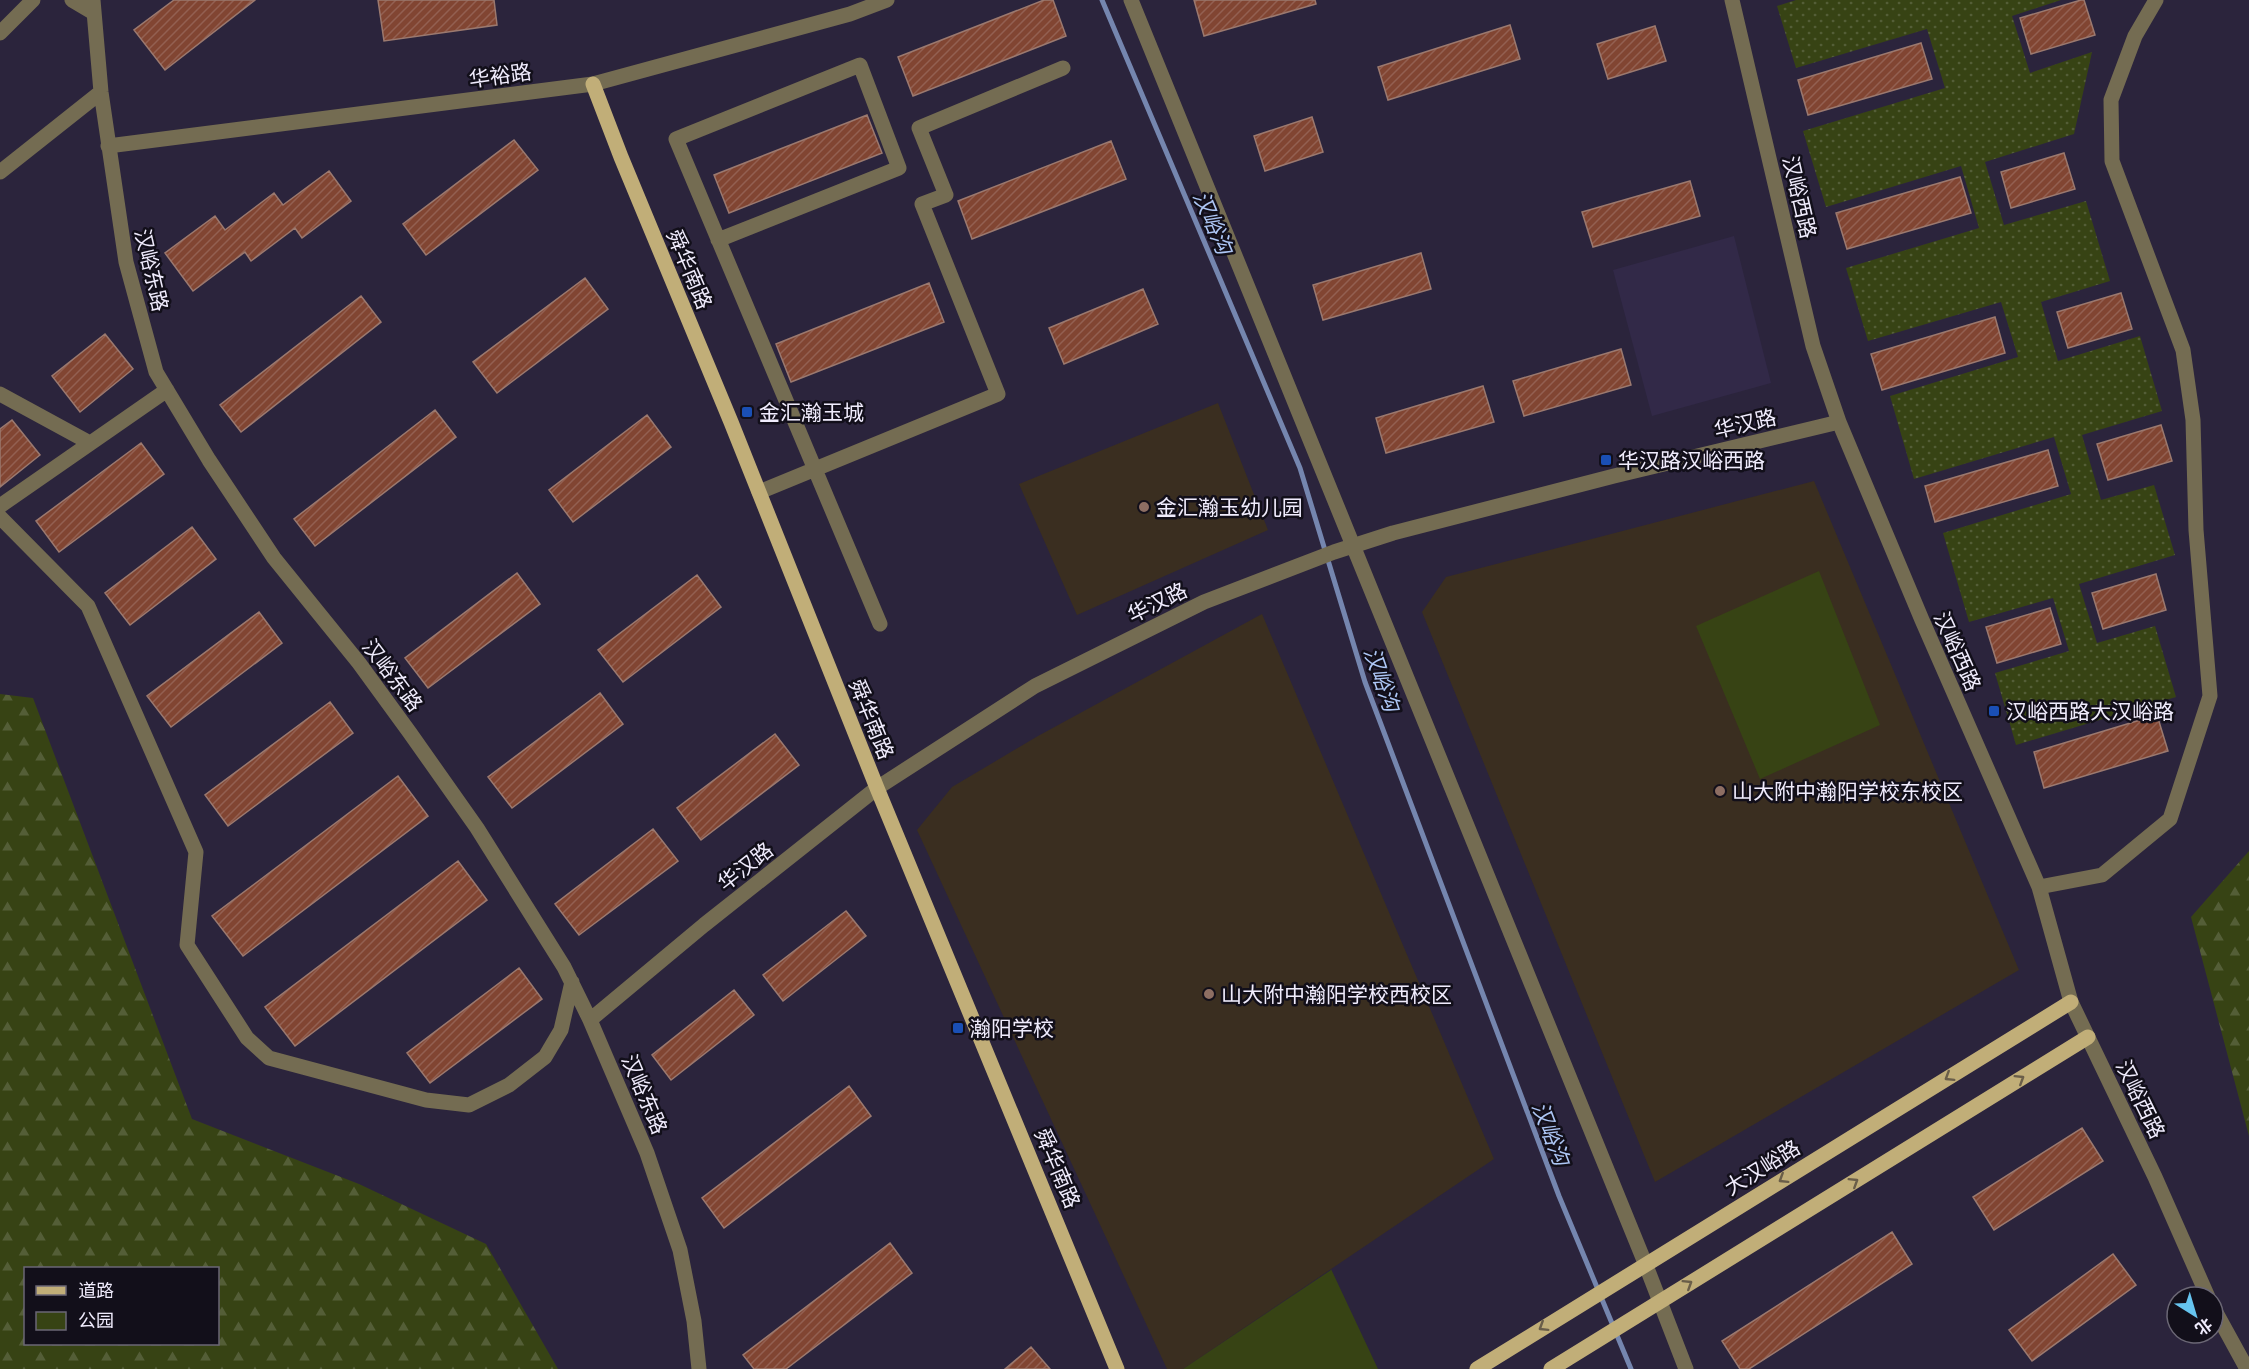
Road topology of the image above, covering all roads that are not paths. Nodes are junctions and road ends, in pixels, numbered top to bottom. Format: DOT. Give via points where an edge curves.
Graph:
graph roads {
  1 [pos="33,0"];
  2 [pos="72,0"];
  3 [pos="887,0"];
  4 [pos="1131,0"];
  5 [pos="1732,0"];
  6 [pos="2156,0"];
  7 [pos="93,6"];
  8 [pos="0,33"];
  9 [pos="1063,68"];
  10 [pos="593,84"];
  11 [pos="101,92"];
  12 [pos="108,146"];
  13 [pos="0,171"];
  14 [pos="718,240"];
  15 [pos="167,390"];
  16 [pos="0,394"];
  17 [pos="1839,422"];
  18 [pos="90,443"];
  19 [pos="815,469"];
  20 [pos="759,492"];
  21 [pos="0,506"];
  22 [pos="0,517"];
  23 [pos="1354,545"];
  24 [pos="880,624"];
  25 [pos="877,789"];
  26 [pos="2039,887"];
  27 [pos="572,982"];
  28 [pos="2071,1002"];
  29 [pos="590,1020"];
  30 [pos="2088,1037"];
  31 [pos="1645,1263"];
  32 [pos="2203,1285"];
  33 [pos="1660,1302"];
  34 [pos="2225,1328"];
  35 [pos="699,1369"];
  36 [pos="1117,1369"];
  37 [pos="1477,1369"];
  38 [pos="1551,1369"];
  39 [pos="1686,1369"];
  40 [pos="2247,1369"];
  1 -- 8 [label="street"];
  2 -- 7 [label="street"];
  3 -- 10 [label="street, 华裕路" via="850,14"];
  4 -- 23 [label="street"];
  5 -- 17 [label="street, 汉峪西路" via="1813,346"];
  6 -- 26 [label="street" via="2135,36 2111,100 2112,161 2183,350 2193,420 2196,530 2210,696 2170,819 2102,875"];
  7 -- 11 [label="street, 汉峪东路"];
  9 -- 19 [label="street" via="920,128 945,195 922,204 998,394"];
  10 -- 12 [label="street, 华裕路"];
  10 -- 20 [label="main road, 舜华南路"];
  11 -- 12 [label="street, 汉峪东路"];
  11 -- 13 [label="street"];
  12 -- 15 [label="street, 汉峪东路" via="126,262 156,372"];
  14 -- 14 [label="street" via="676,139 860,65 899,168"];
  14 -- 19 [label="street"];
  15 -- 18 [label="street"];
  15 -- 27 [label="street, 汉峪东路" via="274,558 359,663 477,828"];
  16 -- 18 [label="street"];
  17 -- 23 [label="street, 华汉路"];
  17 -- 26 [label="street, 汉峪西路"];
  18 -- 21 [label="street"];
  19 -- 20 [label="street"];
  19 -- 24 [label="street"];
  20 -- 25 [label="main road, 舜华南路"];
  22 -- 27 [label="street" via="88,606 196,852 187,945 247,1038 269,1058 426,1101 469,1105 508,1085 545,1057 561,1030"];
  23 -- 25 [label="street, 华汉路" via="1204,602 1035,686"];
  23 -- 31 [label="street"];
  25 -- 29 [label="street, 华汉路"];
  25 -- 36 [label="main road, 舜华南路"];
  26 -- 28 [label="street, 汉峪西路"];
  27 -- 29 [label="street, 汉峪东路"];
  28 -- 30 [label="street, 汉峪西路"];
  28 -- 31 [label="main road, 大汉峪路, one-way"];
  29 -- 35 [label="street, 汉峪东路" via="647,1153 680,1250"];
  30 -- 32 [label="street, 汉峪西路"];
  33 -- 30 [label="main road, one-way"];
  31 -- 33 [label="street"];
  31 -- 37 [label="main road, 大汉峪路, one-way"];
  33 -- 38 [label="main road"];
  33 -- 39 [label="street"];
  34 -- 40 [label="street"];
}
